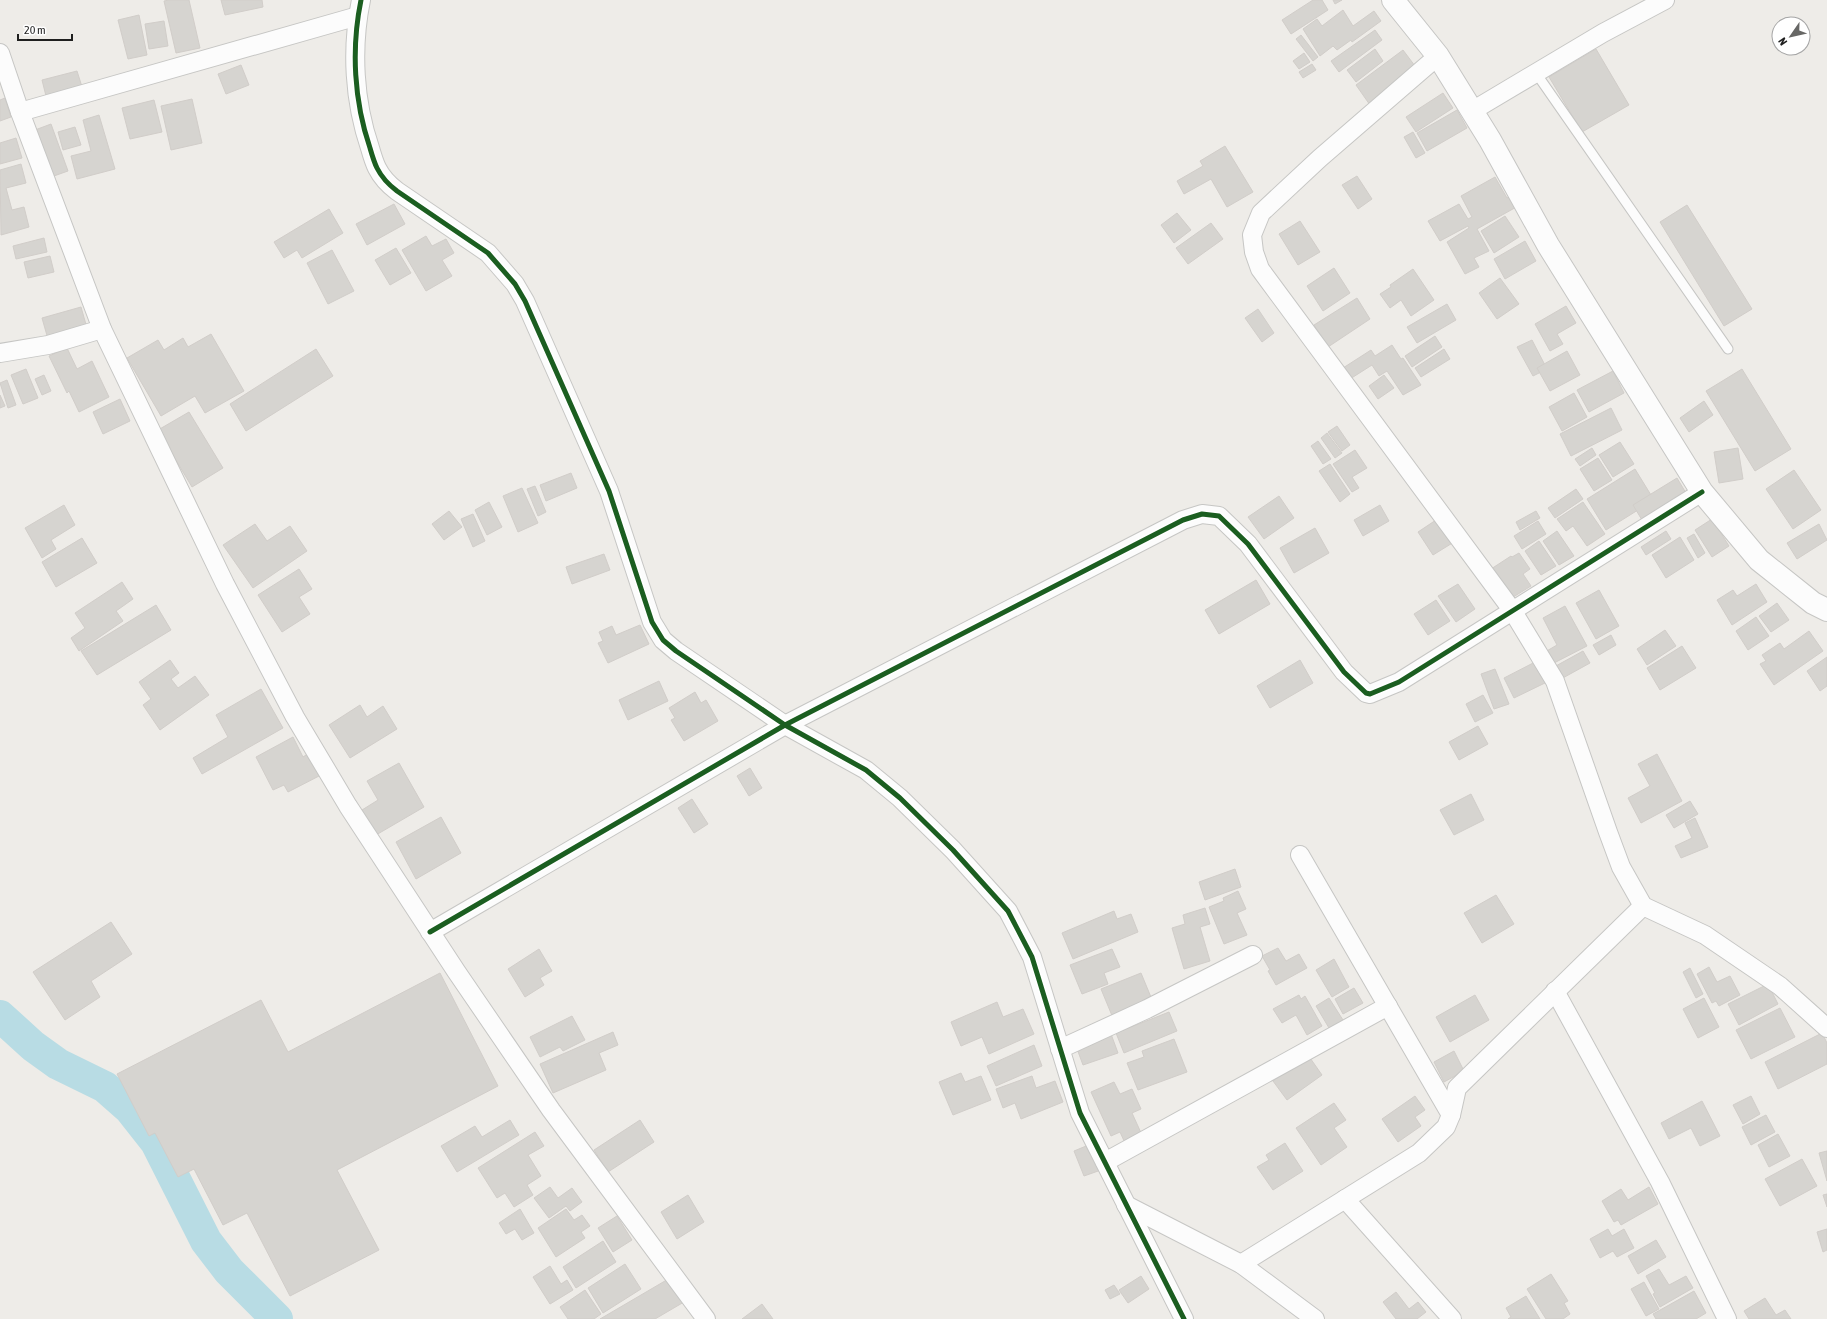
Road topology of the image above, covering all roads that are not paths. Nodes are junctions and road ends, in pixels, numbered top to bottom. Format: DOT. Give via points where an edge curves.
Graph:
graph roads {
  1 [pos="1393,0"];
  2 [pos="1665,0"];
  3 [pos="360,8"];
  4 [pos="0,53"];
  5 [pos="1438,56"];
  6 [pos="1536,73"];
  7 [pos="1472,111"];
  8 [pos="20,112"];
  9 [pos="102,329"];
  10 [pos="1728,349"];
  11 [pos="0,353"];
  12 [pos="1702,492"];
  13 [pos="1512,610"];
  14 [pos="1827,610"];
  15 [pos="785,725"];
  16 [pos="1300,855"];
  17 [pos="1643,906"];
  18 [pos="430,932"];
  19 [pos="1253,955"];
  20 [pos="1555,991"];
  21 [pos="1388,1006"];
  22 [pos="1827,1028"];
  23 [pos="1060,1049"];
  24 [pos="1451,1115"];
  25 [pos="1104,1162"];
  26 [pos="1345,1199"];
  27 [pos="1126,1205"];
  28 [pos="1241,1264"];
  29 [pos="706,1319"];
  30 [pos="1184,1319"];
  31 [pos="1315,1319"];
  32 [pos="1452,1319"];
  33 [pos="1727,1319"];
  1 -- 5 [label="street"];
  2 -- 6 [label="street" via="1602,33"];
  3 -- 8 [label="street"];
  3 -- 15 [label="street" via="355,76 362,126 376,168 397,191 488,253 516,284 609,491 652,622 663,640 676,652"];
  4 -- 8 [label="street"];
  5 -- 7 [label="street"];
  5 -- 13 [label="street" via="1261,213 1252,235 1254,252 1260,269"];
  6 -- 7 [label="street"];
  6 -- 10 [label="lane"];
  7 -- 12 [label="street" via="1548,245"];
  8 -- 9 [label="street"];
  9 -- 11 [label="street" via="48,344"];
  9 -- 18 [label="street" via="225,584 295,717 348,806"];
  12 -- 13 [label="street"];
  12 -- 14 [label="street" via="1759,560 1812,603"];
  13 -- 15 [label="street" via="1399,682 1370,694 1366,693 1344,672 1248,544 1219,516 1202,514 1183,520"];
  13 -- 17 [label="street" via="1555,681 1610,839 1621,866"];
  15 -- 18 [label="street"];
  15 -- 23 [label="street" via="866,770 900,798 953,850 1008,911 1032,957"];
  16 -- 21 [label="street"];
  17 -- 20 [label="street"];
  17 -- 22 [label="street" via="1705,935 1780,986"];
  18 -- 29 [label="street" via="551,1110"];
  19 -- 23 [label="street" via="1147,1009"];
  20 -- 24 [label="street" via="1457,1088"];
  20 -- 33 [label="street" via="1660,1182"];
  21 -- 24 [label="street"];
  21 -- 25 [label="street"];
  23 -- 25 [label="street" via="1080,1113"];
  24 -- 26 [label="street" via="1446,1127 1418,1153"];
  25 -- 27 [label="street"];
  26 -- 28 [label="street"];
  26 -- 32 [label="street"];
  27 -- 28 [label="street"];
  27 -- 30 [label="street"];
  28 -- 31 [label="street"];
}
